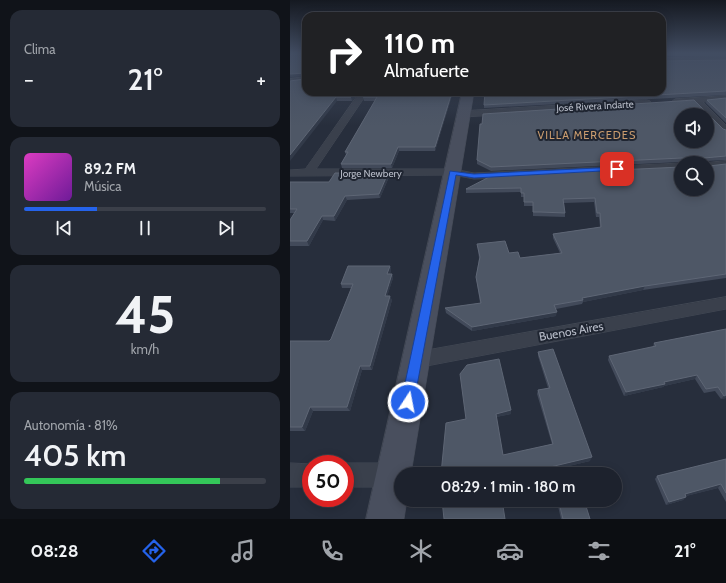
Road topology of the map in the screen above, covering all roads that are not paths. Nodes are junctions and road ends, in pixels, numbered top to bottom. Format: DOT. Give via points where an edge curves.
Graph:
graph roads {
  1 [pos="302,80"];
  2 [pos="290,81"];
  3 [pos="361,96"];
  4 [pos="726,98"];
  5 [pos="697,101"];
  6 [pos="466,103"];
  7 [pos="726,130"];
  8 [pos="726,164"];
  9 [pos="714,165"];
  10 [pos="674,166"];
  11 [pos="453,172"];
  12 [pos="290,173"];
  13 [pos="308,173"];
  14 [pos="726,303"];
  15 [pos="416,360"];
  16 [pos="302,475"];
  17 [pos="354,475"];
  18 [pos="393,475"];
  19 [pos="290,476"];
  20 [pos="385,519"];
  1 -- 2 [label="street"];
  3 -- 13 [label="street"];
  4 -- 5 [label="street, José Rivera Indarte"];
  5 -- 6 [label="street, José Rivera Indarte"];
  5 -- 7 [label="street"];
  6 -- 11 [label="main road"];
  8 -- 9 [label="street"];
  10 -- 11 [label="street, Jorge Newbery" via="474,176"];
  11 -- 13 [label="street, Jorge Newbery"];
  11 -- 15 [label="main road"];
  12 -- 13 [label="street, Jorge Newbery"];
  14 -- 15 [label="street, Buenos Aires"];
  15 -- 18 [label="main road"];
  16 -- 19 [label="street"];
  17 -- 18 [label="street"];
  18 -- 20 [label="main road"];
}
